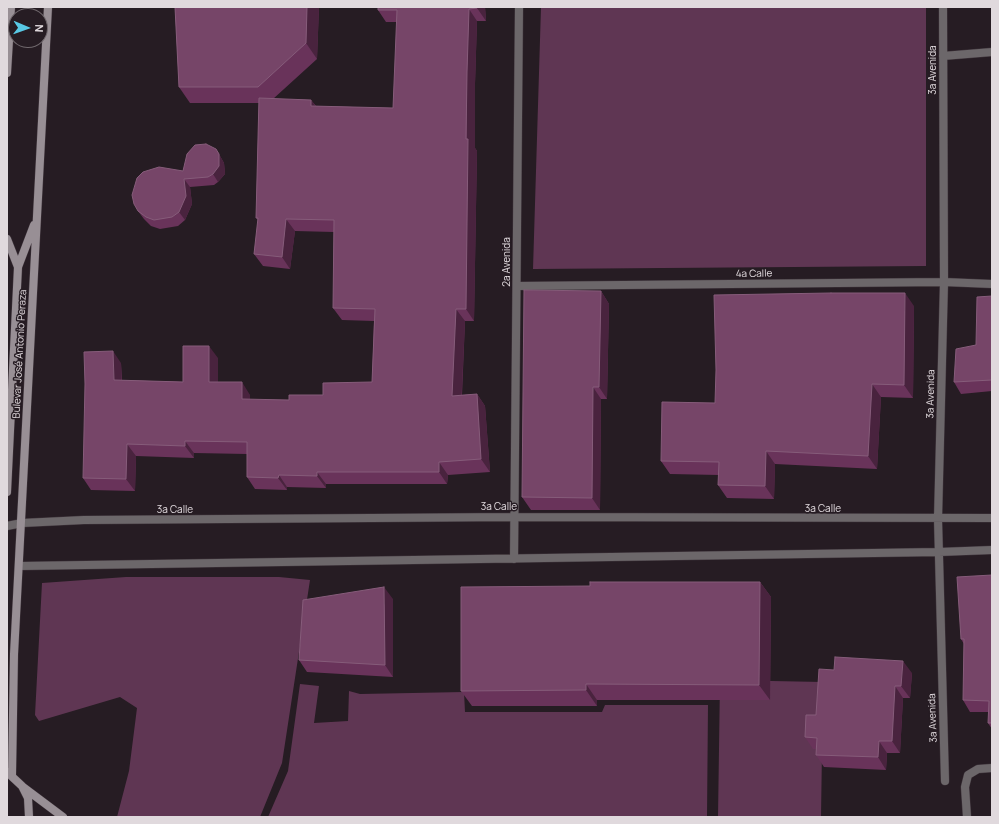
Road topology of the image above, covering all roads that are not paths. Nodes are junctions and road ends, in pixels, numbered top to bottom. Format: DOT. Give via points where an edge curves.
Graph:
graph roads {
  1 [pos="11,7"];
  2 [pos="48,7"];
  3 [pos="519,7"];
  4 [pos="943,7"];
  5 [pos="992,52"];
  6 [pos="943,56"];
  7 [pos="7,73"];
  8 [pos="37,217"];
  9 [pos="7,239"];
  10 [pos="18,267"];
  11 [pos="944,282"];
  12 [pos="992,284"];
  13 [pos="517,286"];
  14 [pos="7,492"];
  15 [pos="515,517"];
  16 [pos="992,518"];
  17 [pos="938,519"];
  18 [pos="22,523"];
  19 [pos="7,526"];
  20 [pos="992,550"];
  21 [pos="939,552"];
  22 [pos="514,559"];
  23 [pos="20,566"];
  24 [pos="992,768"];
  25 [pos="9,773"];
  26 [pos="945,781"];
  27 [pos="22,786"];
  28 [pos="29,817"];
  29 [pos="62,817"];
  30 [pos="966,817"];
  1 -- 7 [label="street"];
  2 -- 8 [label="street, Bulevar José Antonio Peraza"];
  3 -- 13 [label="street, 2a Avenida"];
  4 -- 6 [label="street, 3a Avenida"];
  5 -- 6 [label="street"];
  6 -- 11 [label="street, 3a Avenida"];
  8 -- 10 [label="street"];
  8 -- 18 [label="street, Bulevar José Antonio Peraza"];
  9 -- 10 [label="street"];
  10 -- 14 [label="street"];
  11 -- 12 [label="street, 4a Calle"];
  11 -- 13 [label="street, 4a Calle"];
  11 -- 17 [label="street, 3a Avenida"];
  13 -- 15 [label="street, 2a Avenida"];
  15 -- 17 [label="street, 3a Calle"];
  15 -- 18 [label="street, 3a Calle" via="84,520"];
  15 -- 22 [label="street, 2a Avenida"];
  16 -- 17 [label="street, 3a Calle"];
  17 -- 21 [label="street, 3a Avenida"];
  18 -- 19 [label="street, 3a Calle"];
  18 -- 23 [label="street, Bulevar José Antonio Peraza"];
  20 -- 21 [label="street"];
  21 -- 22 [label="street"];
  21 -- 26 [label="street, 3a Avenida"];
  22 -- 23 [label="street"];
  23 -- 25 [label="street, Bulevar José Antonio Peraza"];
  24 -- 30 [label="street" via="978,769 968,775 965,787"];
  25 -- 27 [label="street"];
  27 -- 28 [label="street" via="28,798"];
  27 -- 29 [label="street"];
}
